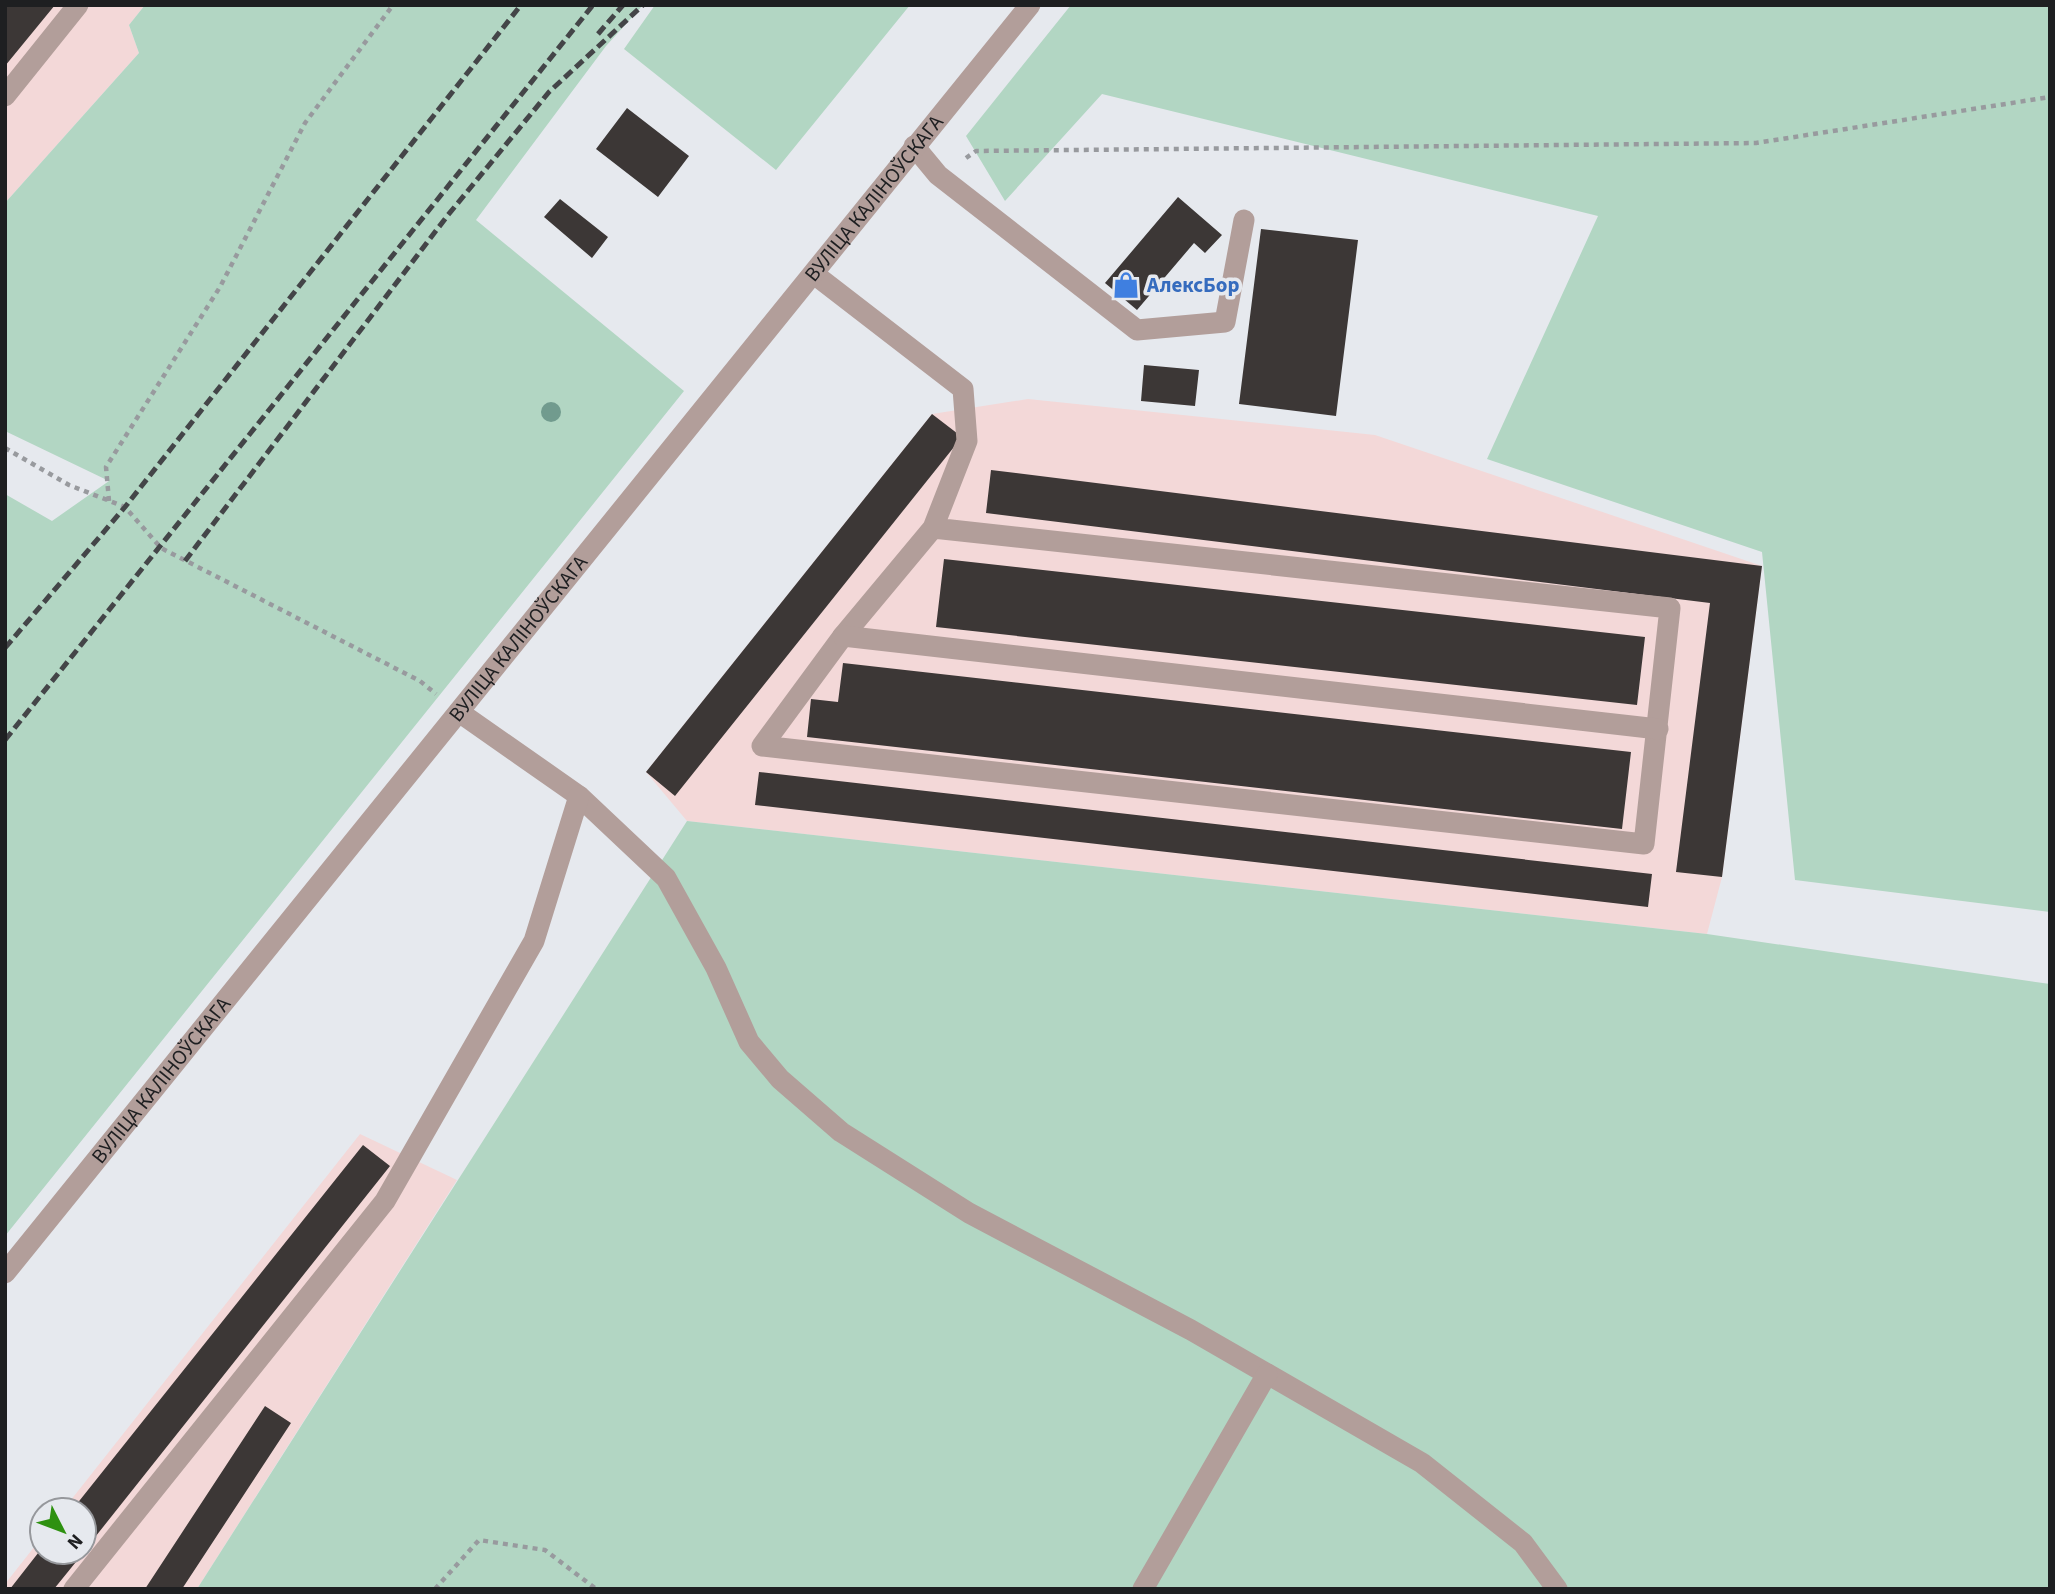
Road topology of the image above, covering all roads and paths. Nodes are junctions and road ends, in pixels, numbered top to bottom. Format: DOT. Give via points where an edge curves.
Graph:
graph roads {
  1 [pos="78,5"];
  2 [pos="393,5"];
  3 [pos="1030,5"];
  4 [pos="5,96"];
  5 [pos="2050,97"];
  6 [pos="914,146"];
  7 [pos="938,175"];
  8 [pos="1244,220"];
  9 [pos="814,274"];
  10 [pos="5,449"];
  11 [pos="109,501"];
  12 [pos="933,528"];
  13 [pos="843,636"];
  14 [pos="459,712"];
  15 [pos="1658,729"];
  16 [pos="579,796"];
  17 [pos="5,1273"];
  18 [pos="1267,1374"];
  19 [pos="74,1589"];
  20 [pos="435,1589"];
  21 [pos="596,1589"];
  22 [pos="1143,1589"];
  23 [pos="1557,1589"];
  1 -- 4 [label="street"];
  2 -- 11 [label="path" via="305,122 220,286 106,467"];
  3 -- 6 [label="street, ВУЛІЦА КАЛІНОЎСКАГА"];
  5 -- 7 [label="path" via="1756,143 976,151"];
  6 -- 7 [label="street"];
  6 -- 9 [label="street, ВУЛІЦА КАЛІНОЎСКАГА"];
  7 -- 8 [label="street" via="1137,330 1225,322"];
  9 -- 12 [label="street" via="963,389 967,441"];
  9 -- 14 [label="street, ВУЛІЦА КАЛІНОЎСКАГА"];
  10 -- 11 [label="path" via="69,485"];
  11 -- 14 [label="path" via="125,507 161,548 420,681"];
  12 -- 13 [label="street"];
  12 -- 15 [label="street" via="1670,608"];
  13 -- 15 [label="street"];
  13 -- 15 [label="street" via="762,746 1644,844"];
  14 -- 16 [label="street"];
  14 -- 17 [label="street, ВУЛІЦА КАЛІНОЎСКАГА"];
  16 -- 18 [label="street" via="666,878 716,968 749,1042 780,1079 841,1132 968,1213"];
  16 -- 19 [label="street" via="534,941 385,1201"];
  18 -- 22 [label="street"];
  18 -- 23 [label="street" via="1422,1463 1523,1543"];
  20 -- 21 [label="path" via="479,1540 545,1550"];
}
